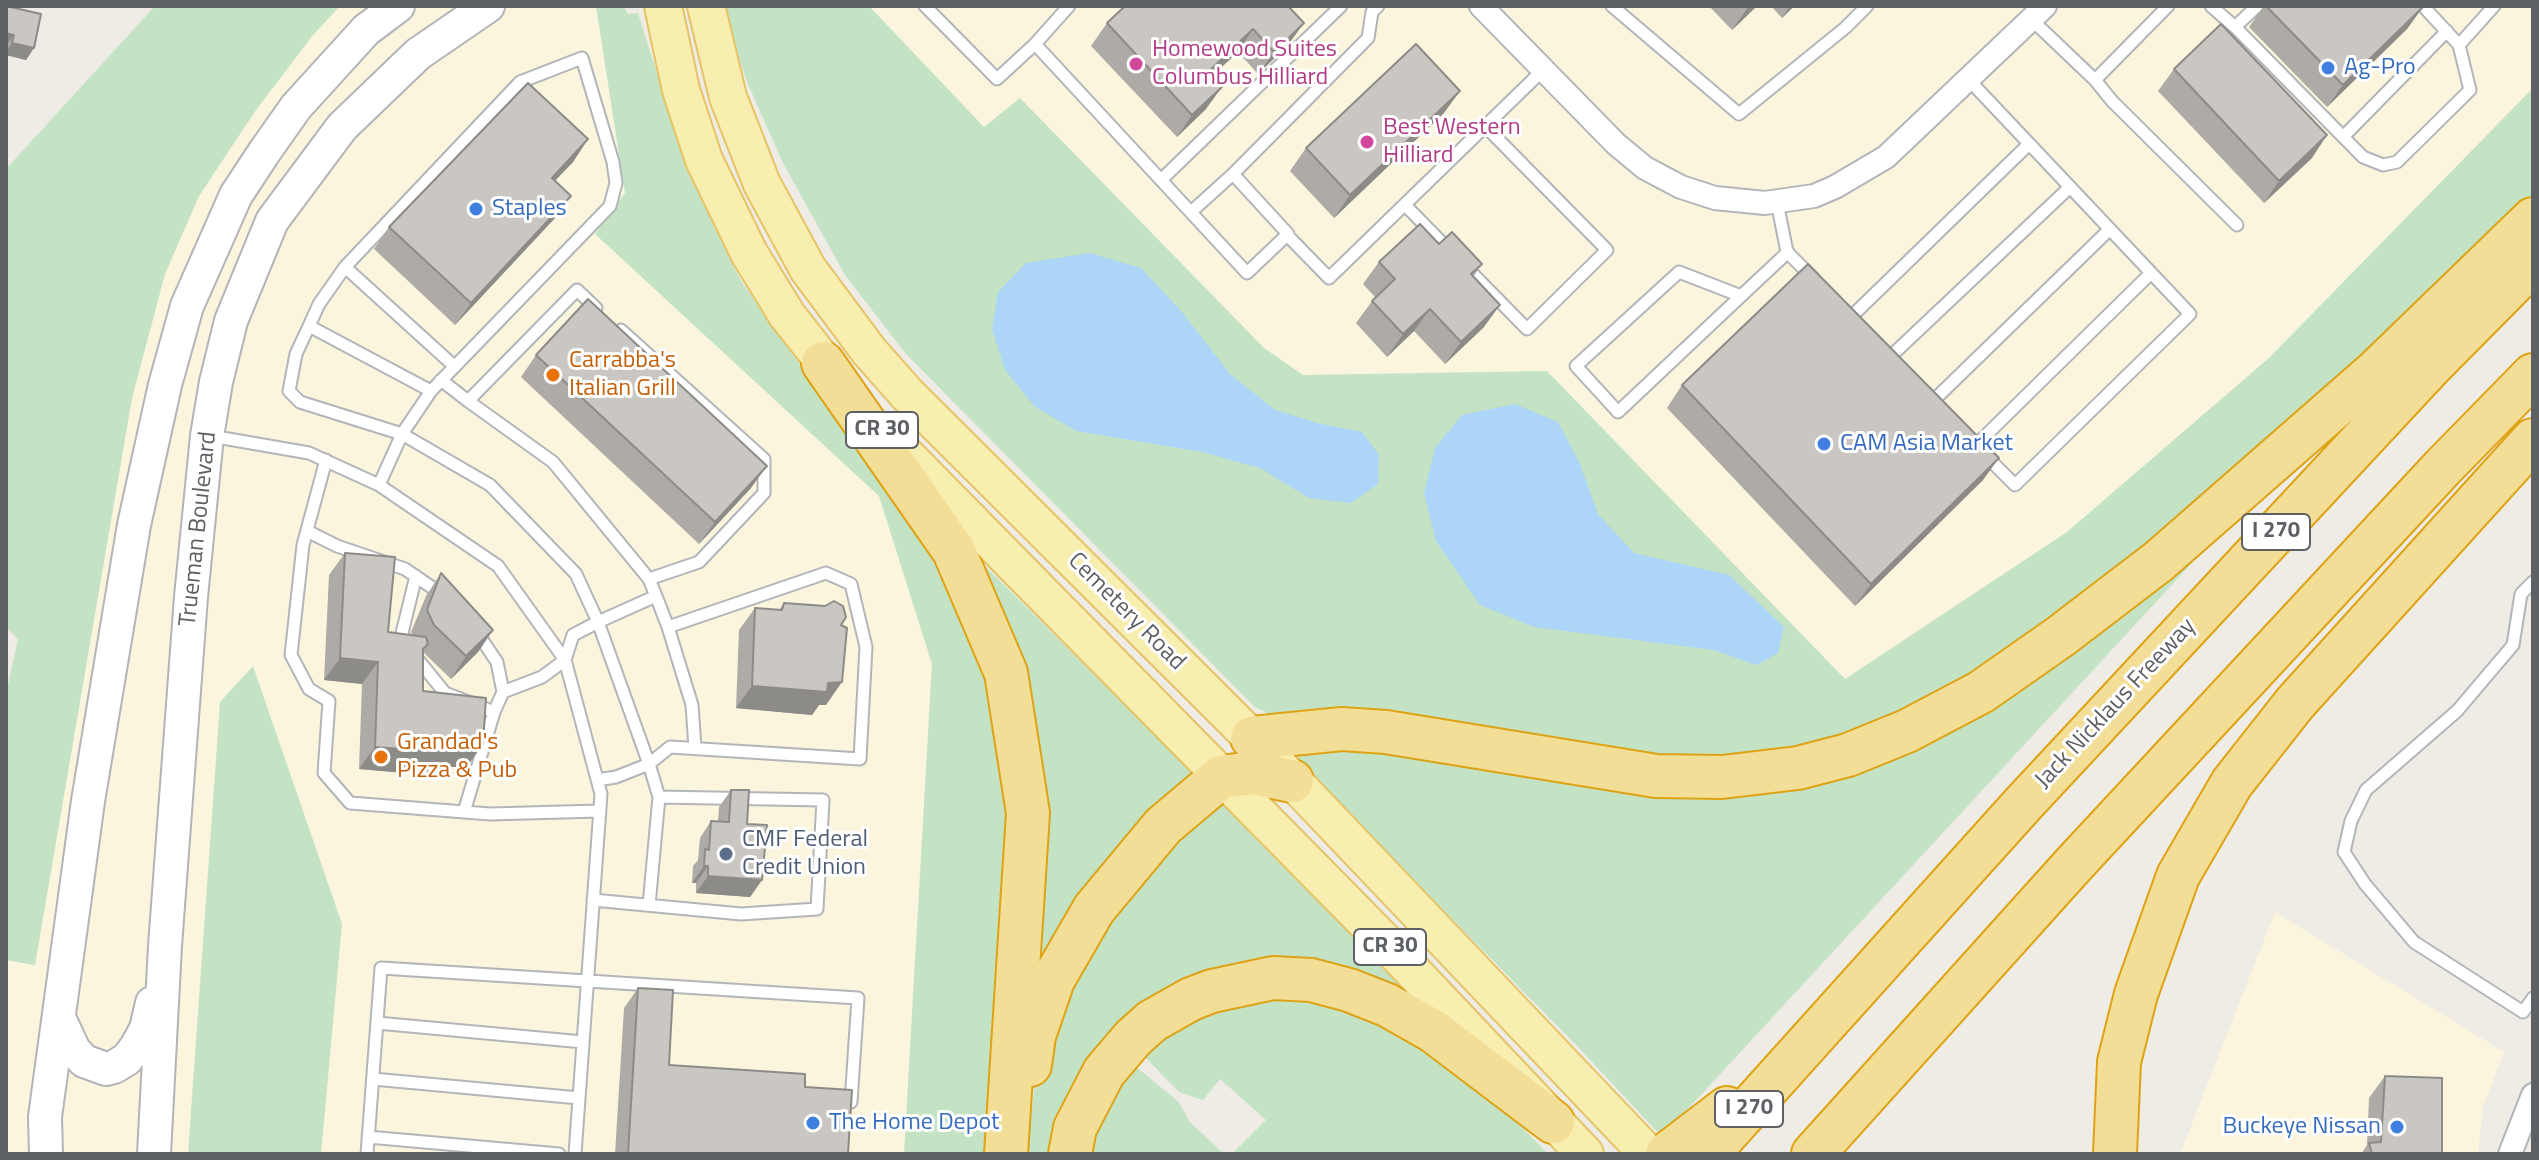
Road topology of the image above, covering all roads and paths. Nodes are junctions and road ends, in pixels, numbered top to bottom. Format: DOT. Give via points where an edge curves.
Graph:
graph roads {
  1 [pos="398,6"];
  2 [pos="488,6"];
  3 [pos="663,6"];
  4 [pos="706,6"];
  5 [pos="925,6"];
  6 [pos="1069,6"];
  7 [pos="1341,6"];
  8 [pos="1481,6"];
  9 [pos="1612,6"];
  10 [pos="1867,6"];
  11 [pos="2168,6"];
  12 [pos="2211,6"];
  13 [pos="2257,6"];
  14 [pos="2423,6"];
  15 [pos="2494,6"];
  16 [pos="1372,8"];
  17 [pos="2038,13"];
  18 [pos="369,18"];
  19 [pos="2235,27"];
  20 [pos="2447,31"];
  21 [pos="1035,44"];
  22 [pos="2459,45"];
  23 [pos="1543,70"];
  24 [pos="1969,80"];
  25 [pos="2095,80"];
  26 [pos="1485,126"];
  27 [pos="2343,137"];
  28 [pos="2029,144"];
  29 [pos="1233,174"];
  30 [pos="1161,180"];
  31 [pos="2070,187"];
  32 [pos="1777,202"];
  33 [pos="1405,205"];
  34 [pos="1191,212"];
  35 [pos="2533,219"];
  36 [pos="2237,225"];
  37 [pos="2110,229"];
  38 [pos="1287,235"];
  39 [pos="1788,252"];
  40 [pos="2533,263"];
  41 [pos="345,267"];
  42 [pos="2151,273"];
  43 [pos="1819,285"];
  44 [pos="1741,296"];
  45 [pos="1840,306"];
  46 [pos="600,311"];
  47 [pos="1851,317"];
  48 [pos="612,322"];
  49 [pos="309,326"];
  50 [pos="1861,327"];
  51 [pos="1880,347"];
  52 [pos="1890,357"];
  53 [pos="823,363"];
  54 [pos="454,366"];
  55 [pos="1901,368"];
  56 [pos="2533,375"];
  57 [pos="441,380"];
  58 [pos="165,385"];
  59 [pos="1922,390"];
  60 [pos="431,391"];
  61 [pos="468,401"];
  62 [pos="1933,401"];
  63 [pos="1944,412"];
  64 [pos="402,434"];
  65 [pos="1965,434"];
  66 [pos="207,436"];
  67 [pos="2533,440"];
  68 [pos="1976,445"];
  69 [pos="326,460"];
  70 [pos="379,485"];
  71 [pos="307,531"];
  72 [pos="416,576"];
  73 [pos="649,579"];
  74 [pos="2533,582"];
  75 [pos="656,596"];
  76 [pos="458,604"];
  77 [pos="466,616"];
  78 [pos="598,622"];
  79 [pos="668,627"];
  80 [pos="565,660"];
  81 [pos="503,692"];
  82 [pos="494,712"];
  83 [pos="1252,738"];
  84 [pos="695,748"];
  85 [pos="649,764"];
  86 [pos="1221,777"];
  87 [pos="597,780"];
  88 [pos="1292,781"];
  89 [pos="659,797"];
  90 [pos="599,811"];
  91 [pos="464,812"];
  92 [pos="593,900"];
  93 [pos="649,905"];
  94 [pos="165,946"];
  95 [pos="588,981"];
  96 [pos="2533,998"];
  97 [pos="2528,1015"];
  98 [pos="60,1020"];
  99 [pos="377,1023"];
  100 [pos="583,1042"];
  101 [pos="1789,1064"];
  102 [pos="373,1079"];
  103 [pos="2533,1095"];
  104 [pos="579,1098"];
  105 [pos="850,1107"];
  106 [pos="1848,1115"];
  107 [pos="1553,1122"];
  108 [pos="368,1137"];
  109 [pos="46,1154"];
  110 [pos="154,1154"];
  111 [pos="367,1154"];
  112 [pos="559,1154"];
  113 [pos="575,1154"];
  114 [pos="1006,1154"];
  115 [pos="1019,1154"];
  116 [pos="1070,1154"];
  117 [pos="1585,1154"];
  118 [pos="1648,1154"];
  119 [pos="1667,1154"];
  120 [pos="1708,1154"];
  121 [pos="1813,1154"];
  122 [pos="1823,1154"];
  123 [pos="2115,1154"];
  124 [pos="2510,1154"];
  1 -- 18 [label="main road"];
  2 -- 66 [label="main road, Trueman Boulevard" via="418,54 342,127 272,221 231,321"];
  3 -- 53 [label="main road, Cemetery Road / CR 30" via="681,90 704,160 749,253"];
  4 -- 83 [label="main road, Cemetery Road / CR 30" via="728,97 762,184 833,304 907,394"];
  5 -- 21 [label="lane" via="997,79"];
  6 -- 21 [label="lane"];
  7 -- 30 [label="lane"];
  8 -- 23 [label="street"];
  9 -- 10 [label="lane" via="1739,114"];
  11 -- 25 [label="lane"];
  12 -- 19 [label="lane"];
  13 -- 19 [label="lane"];
  14 -- 20 [label="lane"];
  15 -- 22 [label="lane"];
  16 -- 29 [label="lane" via="1368,38"];
  17 -- 24 [label="street"];
  17 -- 25 [label="lane"];
  18 -- 58 [label="main road" via="296,107 236,195 187,306"];
  19 -- 27 [label="lane"];
  20 -- 22 [label="lane"];
  20 -- 27 [label="lane"];
  21 -- 30 [label="lane"];
  22 -- 27 [label="lane" via="2470,90 2397,162 2383,165 2363,157"];
  23 -- 26 [label="lane"];
  23 -- 32 [label="street" via="1645,168 1715,198"];
  24 -- 28 [label="lane"];
  24 -- 32 [label="street" via="1886,157 1814,196"];
  25 -- 36 [label="lane"];
  26 -- 33 [label="lane"];
  26 -- 33 [label="lane" via="1607,250 1527,329"];
  28 -- 31 [label="lane"];
  28 -- 47 [label="lane"];
  29 -- 34 [label="lane"];
  29 -- 38 [label="lane"];
  30 -- 34 [label="lane"];
  31 -- 37 [label="lane"];
  31 -- 52 [label="lane"];
  32 -- 39 [label="lane"];
  33 -- 38 [label="lane" via="1329,278"];
  34 -- 38 [label="lane" via="1247,273"];
  35 -- 83 [label="highway" via="2376,371 2159,561 1981,692 1863,749 1798,768 1722,777 1643,774 1386,732 1342,729"];
  37 -- 42 [label="lane"];
  37 -- 62 [label="lane"];
  39 -- 43 [label="lane"];
  39 -- 44 [label="lane"];
  40 -- 101 [label="highway, Jack Nicklaus Freeway / I 270" via="2023,804"];
  41 -- 49 [label="lane"];
  41 -- 54 [label="lane"];
  41 -- 54 [label="lane" via="520,82 582,58 613,162 616,183 610,206"];
  42 -- 68 [label="lane"];
  42 -- 68 [label="lane" via="2190,314 2015,485"];
  44 -- 44 [label="lane" via="1618,412 1576,366 1679,272"];
  45 -- 47 [label="lane"];
  46 -- 61 [label="lane" via="577,290"];
  47 -- 50 [label="lane"];
  48 -- 73 [label="lane" via="764,459 764,493 699,562"];
  49 -- 60 [label="lane"];
  49 -- 64 [label="lane" via="296,354 289,391 300,402"];
  51 -- 52 [label="lane"];
  52 -- 55 [label="lane"];
  53 -- 86 [label="main road, Cemetery Road / CR 30" via="874,422"];
  53 -- 114 [label="highway" via="954,551 1006,673 1028,813"];
  54 -- 57 [label="lane"];
  56 -- 106 [label="highway" via="2074,864"];
  57 -- 60 [label="lane"];
  57 -- 61 [label="lane"];
  58 -- 66 [label="main road" via="179,412"];
  58 -- 98 [label="main road" via="134,525 88,801"];
  59 -- 62 [label="lane"];
  60 -- 64 [label="lane"];
  61 -- 73 [label="lane" via="553,462"];
  62 -- 63 [label="lane"];
  64 -- 70 [label="lane"];
  64 -- 78 [label="lane" via="490,485 576,574"];
  65 -- 68 [label="lane"];
  66 -- 69 [label="lane"];
  66 -- 94 [label="main road, Trueman Boulevard"];
  67 -- 123 [label="highway" via="2295,703 2216,810 2178,876 2136,994 2119,1062"];
  69 -- 70 [label="lane"];
  69 -- 71 [label="lane"];
  70 -- 80 [label="lane" via="498,566"];
  71 -- 72 [label="lane"];
  71 -- 91 [label="lane" via="291,655 309,689 329,701 324,773 350,803"];
  72 -- 76 [label="lane"];
  72 -- 82 [label="lane" via="402,633 415,656 445,693"];
  73 -- 75 [label="lane"];
  74 -- 97 [label="lane" via="2521,594 2513,645 2457,711 2366,790 2344,852 2414,942"];
  75 -- 78 [label="lane"];
  75 -- 79 [label="lane"];
  77 -- 81 [label="lane" via="497,662"];
  78 -- 80 [label="lane" via="573,635"];
  78 -- 85 [label="lane"];
  79 -- 84 [label="lane" via="692,705"];
  79 -- 84 [label="lane" via="826,573 851,584 866,647 860,759"];
  80 -- 81 [label="lane" via="542,677"];
  80 -- 87 [label="lane"];
  81 -- 82 [label="lane"];
  82 -- 91 [label="lane"];
  83 -- 88 [label="main road, Cemetery Road / CR 30"];
  84 -- 85 [label="lane" via="670,747"];
  85 -- 87 [label="lane"];
  85 -- 89 [label="lane"];
  86 -- 88 [label="highway" via="1252,773"];
  86 -- 107 [label="main road, Cemetery Road / CR 30"];
  86 -- 115 [label="highway" via="1163,826 1133,861 1094,909 1053,980 1034,1036"];
  87 -- 90 [label="lane"];
  88 -- 118 [label="main road, Cemetery Road / CR 30"];
  89 -- 93 [label="lane"];
  89 -- 93 [label="lane" via="823,800 817,909 741,914"];
  90 -- 91 [label="lane"];
  90 -- 92 [label="lane"];
  92 -- 93 [label="lane"];
  92 -- 95 [label="lane"];
  94 -- 98 [label="main road" via="146,1029 127,1059 106,1069 84,1061"];
  94 -- 110 [label="main road, Trueman Boulevard"];
  95 -- 99 [label="lane" via="381,968"];
  95 -- 100 [label="lane"];
  95 -- 105 [label="lane" via="858,998"];
  96 -- 97 [label="lane"];
  98 -- 109 [label="main road" via="45,1117"];
  99 -- 100 [label="lane"];
  99 -- 102 [label="lane"];
  100 -- 104 [label="lane"];
  101 -- 119 [label="highway"];
  101 -- 120 [label="highway, Jack Nicklaus Freeway / I 270"];
  102 -- 104 [label="lane"];
  102 -- 108 [label="lane"];
  103 -- 124 [label="street"];
  104 -- 113 [label="lane"];
  106 -- 121 [label="highway"];
  106 -- 122 [label="highway"];
  107 -- 116 [label="highway" via="1433,1031 1387,1005 1311,980 1273,978 1212,991 1152,1021 1104,1072 1075,1128"];
  107 -- 117 [label="main road, Cemetery Road / CR 30"];
  108 -- 111 [label="lane"];
  108 -- 112 [label="lane"];
}
